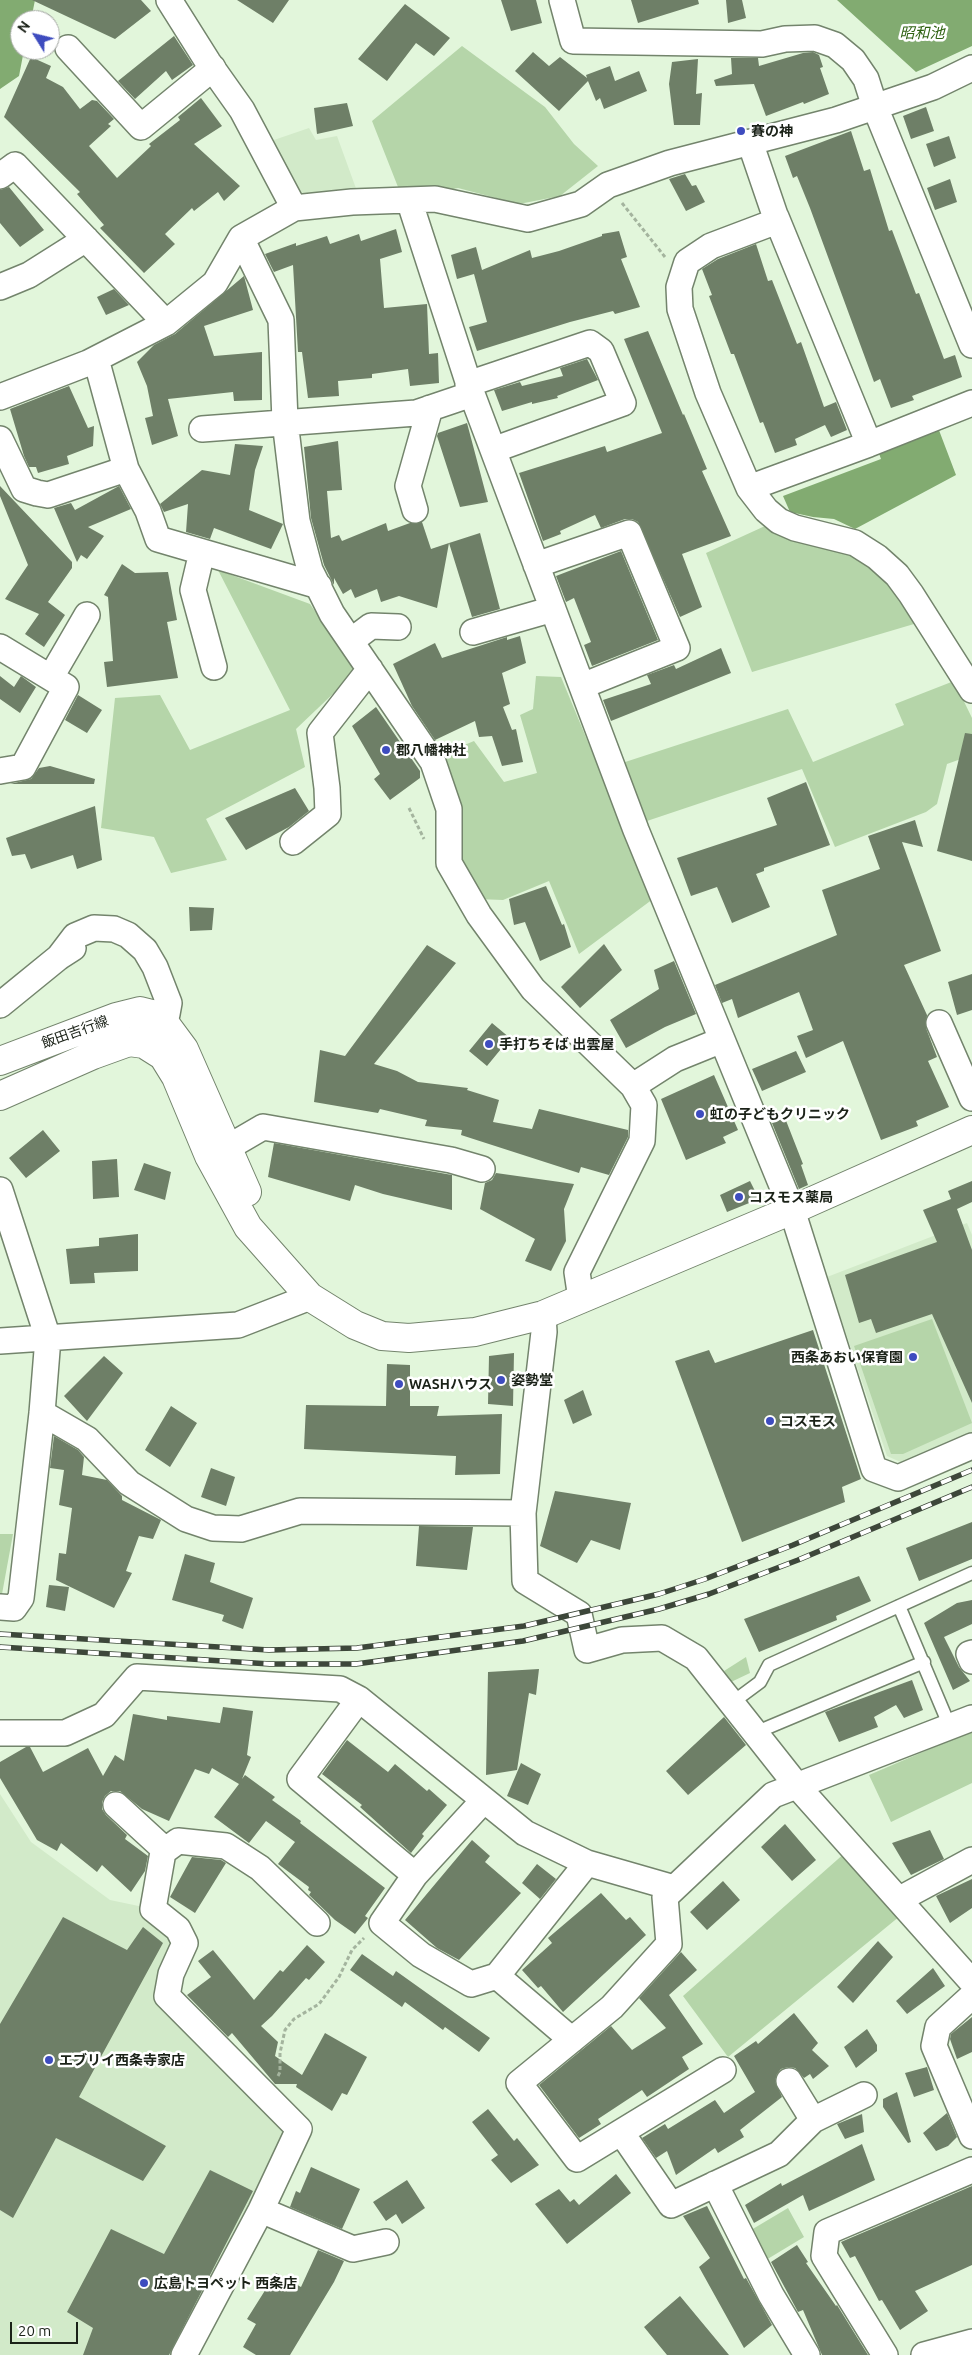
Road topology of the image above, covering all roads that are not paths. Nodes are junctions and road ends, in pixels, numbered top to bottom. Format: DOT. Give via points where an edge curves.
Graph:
graph roads {
  1 [pos="169,0"];
  2 [pos="562,0"];
  3 [pos="68,48"];
  4 [pos="213,68"];
  5 [pos="972,68"];
  6 [pos="875,107"];
  7 [pos="750,142"];
  8 [pos="0,176"];
  9 [pos="409,200"];
  10 [pos="294,208"];
  11 [pos="776,217"];
  12 [pos="241,238"];
  13 [pos="86,239"];
  14 [pos="0,287"];
  15 [pos="166,324"];
  16 [pos="972,345"];
  17 [pos="96,359"];
  18 [pos="470,389"];
  19 [pos="0,397"];
  20 [pos="972,403"];
  21 [pos="430,408"];
  22 [pos="285,421"];
  23 [pos="202,429"];
  24 [pos="0,439"];
  25 [pos="869,444"];
  26 [pos="493,450"];
  27 [pos="126,469"];
  28 [pos="749,488"];
  29 [pos="415,510"];
  30 [pos="202,552"];
  31 [pos="536,565"];
  32 [pos="319,586"];
  33 [pos="553,609"];
  34 [pos="87,615"];
  35 [pos="398,627"];
  36 [pos="473,632"];
  37 [pos="351,641"];
  38 [pos="0,647"];
  39 [pos="214,667"];
  40 [pos="370,668"];
  41 [pos="50,677"];
  42 [pos="582,686"];
  43 [pos="972,690"];
  44 [pos="0,771"];
  45 [pos="293,842"];
  46 [pos="0,1005"];
  47 [pos="158,1018"];
  48 [pos="939,1023"];
  49 [pos="722,1040"];
  50 [pos="129,1042"];
  51 [pos="0,1061"];
  52 [pos="633,1086"];
  53 [pos="0,1096"];
  54 [pos="972,1098"];
  55 [pos="972,1130"];
  56 [pos="227,1148"];
  57 [pos="482,1169"];
  58 [pos="0,1190"];
  59 [pos="792,1210"];
  60 [pos="276,1258"];
  61 [pos="310,1297"];
  62 [pos="581,1299"];
  63 [pos="543,1315"];
  64 [pos="48,1338"];
  65 [pos="0,1341"];
  66 [pos="42,1413"];
  67 [pos="972,1446"];
  68 [pos="523,1513"];
  69 [pos="972,1572"];
  70 [pos="899,1606"];
  71 [pos="0,1607"];
  72 [pos="972,1652"];
  73 [pos="972,1661"];
  74 [pos="924,1662"];
  75 [pos="359,1699"];
  76 [pos="733,1702"];
  77 [pos="961,1723"];
  78 [pos="757,1732"];
  79 [pos="0,1733"];
  80 [pos="798,1787"];
  81 [pos="484,1800"];
  82 [pos="116,1805"];
  83 [pos="165,1850"];
  84 [pos="972,1860"];
  85 [pos="587,1863"];
  86 [pos="415,1875"];
  87 [pos="674,1888"];
  88 [pos="900,1899"];
  89 [pos="317,1923"];
  90 [pos="497,1976"];
  91 [pos="972,1982"];
  92 [pos="972,1996"];
  93 [pos="572,2040"];
  94 [pos="723,2070"];
  95 [pos="789,2081"];
  96 [pos="864,2095"];
  97 [pos="813,2120"];
  98 [pos="621,2132"];
  99 [pos="972,2136"];
  100 [pos="972,2170"];
  101 [pos="715,2184"];
  102 [pos="261,2210"];
  103 [pos="386,2242"];
  104 [pos="972,2342"];
  105 [pos="184,2355"];
  106 [pos="807,2355"];
  107 [pos="885,2355"];
  108 [pos="924,2355"];
  1 -- 4 [label="street"];
  2 -- 6 [label="street" via="573,41 762,44 815,38 835,45 853,60 866,79"];
  3 -- 4 [label="street" via="141,127"];
  4 -- 10 [label="street" via="242,110"];
  5 -- 6 [label="street" via="933,87"];
  6 -- 7 [label="street"];
  6 -- 16 [label="street"];
  7 -- 9 [label="street" via="670,163 608,185 581,204 528,219 435,200"];
  7 -- 11 [label="street"];
  8 -- 13 [label="street" via="15,165"];
  9 -- 10 [label="street"];
  9 -- 18 [label="street"];
  10 -- 12 [label="street"];
  11 -- 25 [label="street"];
  11 -- 28 [label="street" via="777,221 711,246 687,262 679,287 680,309 708,393"];
  12 -- 15 [label="street" via="215,283"];
  12 -- 22 [label="street" via="281,320"];
  13 -- 14 [label="street" via="29,275"];
  13 -- 15 [label="street"];
  15 -- 17 [label="street"];
  17 -- 19 [label="street"];
  17 -- 27 [label="street"];
  18 -- 21 [label="street"];
  18 -- 26 [label="street"];
  18 -- 26 [label="street" via="590,342 601,351 623,403"];
  20 -- 25 [label="street"];
  21 -- 22 [label="street" via="416,413"];
  21 -- 29 [label="street" via="408,486"];
  22 -- 23 [label="street"];
  22 -- 32 [label="street" via="297,521 310,570"];
  24 -- 27 [label="street" via="24,489 37,493 48,495"];
  25 -- 28 [label="street"];
  26 -- 31 [label="street"];
  27 -- 30 [label="street" via="148,511 158,539"];
  28 -- 43 [label="street" via="779,521 814,534 855,543 877,557 915,601"];
  30 -- 32 [label="street"];
  30 -- 39 [label="street" via="193,590"];
  31 -- 33 [label="street"];
  31 -- 42 [label="street" via="629,533 677,648"];
  32 -- 37 [label="street" via="332,614"];
  33 -- 36 [label="street"];
  33 -- 42 [label="street"];
  34 -- 41 [label="street"];
  35 -- 37 [label="street" via="371,626"];
  37 -- 40 [label="street"];
  38 -- 41 [label="street"];
  40 -- 45 [label="street" via="320,733 328,814"];
  40 -- 52 [label="street" via="433,762 449,809 449,862 479,915 533,989"];
  41 -- 44 [label="street" via="66,687 62,695 23,767"];
  42 -- 49 [label="street" via="636,830"];
  46 -- 47 [label="street" via="80,943 99,941 118,945 132,954 150,991"];
  47 -- 50 [label="street"];
  47 -- 51 [label="street, 飯田吉行線" via="140,1011 116,1017"];
  47 -- 56 [label="street" via="184,1049"];
  48 -- 54 [label="street"];
  49 -- 52 [label="street" via="675,1059"];
  49 -- 59 [label="street"];
  50 -- 53 [label="street, 飯田吉行線"];
  50 -- 60 [label="street" via="144,1044 163,1056 176,1077 208,1156 248,1227"];
  52 -- 62 [label="street" via="644,1105 642,1141 577,1272"];
  55 -- 59 [label="street"];
  56 -- 57 [label="street" via="263,1128 451,1160"];
  56 -- 60 [label="street"];
  58 -- 64 [label="street"];
  59 -- 62 [label="street"];
  59 -- 67 [label="street" via="874,1469 898,1478"];
  60 -- 61 [label="street"];
  61 -- 63 [label="street" via="355,1325 382,1336 409,1338 475,1332"];
  61 -- 64 [label="street" via="238,1325"];
  62 -- 63 [label="street"];
  63 -- 68 [label="street" via="544,1332"];
  64 -- 65 [label="street"];
  64 -- 66 [label="street"];
  66 -- 68 [label="street" via="87,1439 129,1484 186,1519 213,1528 241,1530 300,1511"];
  66 -- 71 [label="street" via="20,1598 14,1608"];
  68 -- 76 [label="street" via="525,1581 579,1614 587,1650 622,1640 662,1638 696,1658"];
  69 -- 70 [label="lane"];
  70 -- 74 [label="lane"];
  70 -- 76 [label="lane" via="769,1665 760,1682"];
  72 -- 73 [label="street" via="969,1654"];
  74 -- 77 [label="lane"];
  74 -- 78 [label="lane"];
  75 -- 79 [label="street" via="340,1689 137,1676 104,1715 66,1733"];
  75 -- 81 [label="street"];
  75 -- 86 [label="street" via="300,1779"];
  76 -- 78 [label="street"];
  77 -- 80 [label="street"];
  78 -- 80 [label="street"];
  80 -- 87 [label="street" via="773,1796"];
  80 -- 88 [label="street"];
  81 -- 85 [label="street" via="525,1833"];
  81 -- 86 [label="street"];
  82 -- 83 [label="street"];
  83 -- 89 [label="street" via="178,1841 226,1846 260,1868"];
  83 -- 102 [label="street" via="153,1909 178,1929 184,1943 171,1974 167,1996 299,2129"];
  84 -- 88 [label="street"];
  85 -- 87 [label="street"];
  85 -- 90 [label="street"];
  86 -- 90 [label="street" via="382,1923 421,1955 470,1984"];
  87 -- 93 [label="street" via="665,1897 669,1944 612,2007"];
  88 -- 91 [label="street"];
  90 -- 93 [label="street"];
  92 -- 99 [label="street" via="938,2026 934,2046"];
  93 -- 98 [label="street" via="519,2084 577,2159"];
  94 -- 98 [label="street"];
  95 -- 97 [label="street"];
  96 -- 97 [label="street"];
  97 -- 101 [label="street" via="779,2154"];
  98 -- 101 [label="street" via="671,2205"];
  100 -- 107 [label="street" via="827,2232 824,2256"];
  101 -- 106 [label="street" via="771,2295"];
  102 -- 103 [label="street" via="353,2249"];
  102 -- 105 [label="street"];
  104 -- 108 [label="street"];
}
